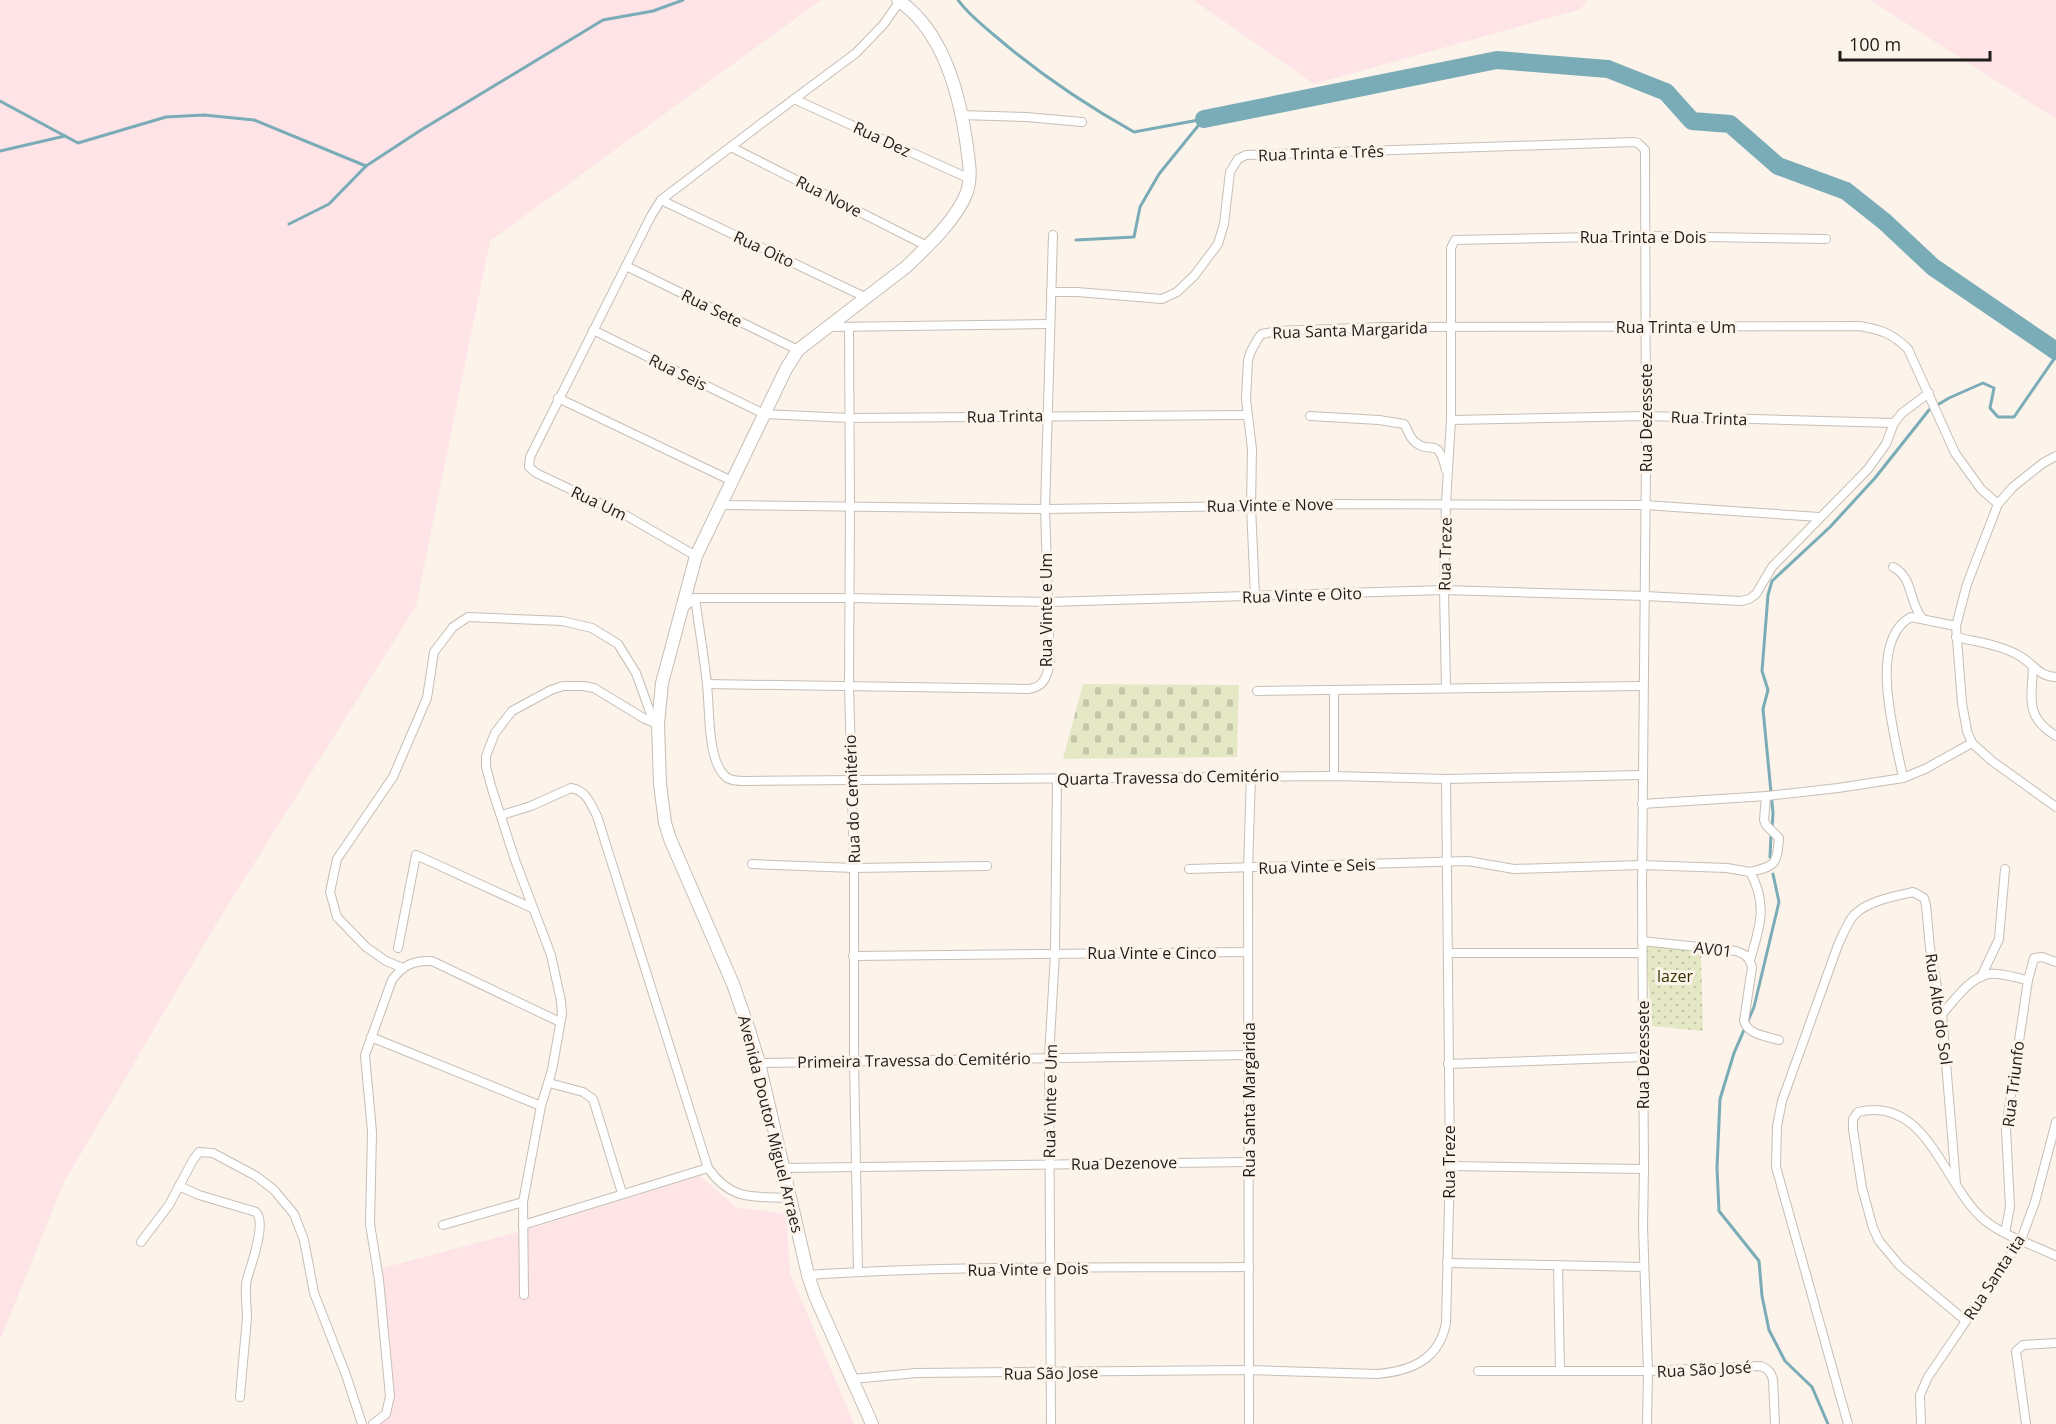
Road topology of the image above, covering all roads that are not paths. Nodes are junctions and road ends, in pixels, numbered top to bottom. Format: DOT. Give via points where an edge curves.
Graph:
graph roads {
  1 [pos="899,0"];
  2 [pos="794,99"];
  3 [pos="961,114"];
  4 [pos="1082,122"];
  5 [pos="731,147"];
  6 [pos="1645,150"];
  7 [pos="970,179"];
  8 [pos="661,200"];
  9 [pos="1053,235"];
  10 [pos="1647,236"];
  11 [pos="1826,238"];
  12 [pos="1460,239"];
  13 [pos="927,246"];
  14 [pos="626,266"];
  15 [pos="1051,292"];
  16 [pos="867,298"];
  17 [pos="1050,324"];
  18 [pos="830,327"];
  19 [pos="1452,327"];
  20 [pos="1646,327"];
  21 [pos="849,328"];
  22 [pos="593,330"];
  23 [pos="798,350"];
  24 [pos="1930,397"];
  25 [pos="558,398"];
  26 [pos="764,414"];
  27 [pos="1247,415"];
  28 [pos="1047,416"];
  29 [pos="1310,416"];
  30 [pos="1646,416"];
  31 [pos="849,418"];
  32 [pos="1451,420"];
  33 [pos="1894,423"];
  34 [pos="2056,456"];
  35 [pos="1448,479"];
  36 [pos="732,481"];
  37 [pos="1446,503"];
  38 [pos="1998,504"];
  39 [pos="721,505"];
  40 [pos="1645,505"];
  41 [pos="1251,506"];
  42 [pos="850,507"];
  43 [pos="1046,509"];
  44 [pos="1819,517"];
  45 [pos="696,555"];
  46 [pos="1893,567"];
  47 [pos="1444,590"];
  48 [pos="1645,596"];
  49 [pos="1255,597"];
  50 [pos="695,598"];
  51 [pos="850,598"];
  52 [pos="1048,602"];
  53 [pos="682,610"];
  54 [pos="1922,618"];
  55 [pos="1956,626"];
  56 [pos="1956,637"];
  57 [pos="2033,666"];
  58 [pos="2056,677"];
  59 [pos="707,684"];
  60 [pos="849,686"];
  61 [pos="1643,686"];
  62 [pos="1446,688"];
  63 [pos="1334,690"];
  64 [pos="1257,691"];
  65 [pos="656,723"];
  66 [pos="2056,736"];
  67 [pos="1972,743"];
  68 [pos="1642,775"];
  69 [pos="1251,776"];
  70 [pos="1335,776"];
  71 [pos="1057,778"];
  72 [pos="1903,778"];
  73 [pos="850,779"];
  74 [pos="1446,779"];
  75 [pos="1767,796"];
  76 [pos="1642,804"];
  77 [pos="2056,807"];
  78 [pos="502,815"];
  79 [pos="1446,862"];
  80 [pos="752,864"];
  81 [pos="1642,865"];
  82 [pos="987,866"];
  83 [pos="854,868"];
  84 [pos="1248,868"];
  85 [pos="1189,869"];
  86 [pos="2006,869"];
  87 [pos="1750,872"];
  88 [pos="532,908"];
  89 [pos="1642,941"];
  90 [pos="398,948"];
  91 [pos="1248,952"];
  92 [pos="1055,953"];
  93 [pos="1448,953"];
  94 [pos="1642,953"];
  95 [pos="853,956"];
  96 [pos="1750,960"];
  97 [pos="2056,962"];
  98 [pos="403,968"];
  99 [pos="1980,977"];
  100 [pos="2028,980"];
  101 [pos="1942,1014"];
  102 [pos="560,1022"];
  103 [pos="371,1037"];
  104 [pos="1779,1040"];
  105 [pos="1250,1055"];
  106 [pos="1643,1057"];
  107 [pos="1049,1058"];
  108 [pos="854,1061"];
  109 [pos="759,1063"];
  110 [pos="1448,1064"];
  111 [pos="549,1083"];
  112 [pos="541,1106"];
  113 [pos="2056,1122"];
  114 [pos="1249,1162"];
  115 [pos="1049,1164"];
  116 [pos="1450,1166"];
  117 [pos="855,1167"];
  118 [pos="708,1168"];
  119 [pos="783,1168"];
  120 [pos="1644,1169"];
  121 [pos="1956,1184"];
  122 [pos="179,1186"];
  123 [pos="622,1193"];
  124 [pos="790,1198"];
  125 [pos="524,1202"];
  126 [pos="443,1225"];
  127 [pos="523,1225"];
  128 [pos="2005,1233"];
  129 [pos="2021,1240"];
  130 [pos="141,1242"];
  131 [pos="2056,1256"];
  132 [pos="1447,1263"];
  133 [pos="1558,1265"];
  134 [pos="1249,1267"];
  135 [pos="1644,1267"];
  136 [pos="1049,1268"];
  137 [pos="858,1271"];
  138 [pos="808,1275"];
  139 [pos="524,1295"];
  140 [pos="1966,1321"];
  141 [pos="2056,1343"];
  142 [pos="1249,1370"];
  143 [pos="1478,1371"];
  144 [pos="1560,1371"];
  145 [pos="1647,1371"];
  146 [pos="1050,1373"];
  147 [pos="853,1379"];
  148 [pos="240,1397"];
  149 [pos="362,1424"];
  150 [pos="373,1424"];
  151 [pos="872,1424"];
  152 [pos="1051,1424"];
  153 [pos="1249,1424"];
  154 [pos="1647,1424"];
  155 [pos="1775,1424"];
  156 [pos="1848,1424"];
  157 [pos="1921,1424"];
  158 [pos="2026,1424"];
  1 -- 2 [label="street" via="883,25 856,53"];
  1 -- 3 [label="main road" via="919,17 934,41 954,86"];
  2 -- 5 [label="street"];
  2 -- 7 [label="street, Rua Dez"];
  3 -- 4 [label="street"];
  3 -- 7 [label="main road"];
  5 -- 8 [label="street"];
  5 -- 13 [label="street, Rua Nove"];
  6 -- 10 [label="street, Rua Dezessete"];
  6 -- 15 [label="street, Rua Trinta e Três" via="1638,143 1624,142 1246,155 1233,164 1230,172 1218,244 1177,292 1162,299"];
  7 -- 13 [label="main road" via="961,205"];
  8 -- 14 [label="street"];
  8 -- 16 [label="street, Rua Oito"];
  9 -- 15 [label="street, Rua Vinte e Um"];
  10 -- 11 [label="street, Rua Trinta e Dois"];
  10 -- 12 [label="street, Rua Trinta e Dois"];
  10 -- 20 [label="street, Rua Dezessete"];
  12 -- 19 [label="street, Rua Treze" via="1451,248"];
  13 -- 16 [label="main road"];
  14 -- 22 [label="street"];
  14 -- 23 [label="street, Rua Sete"];
  15 -- 17 [label="street, Rua Vinte e Um"];
  16 -- 18 [label="main road"];
  17 -- 21 [label="street"];
  17 -- 28 [label="street, Rua Vinte e Um"];
  18 -- 21 [label="street"];
  18 -- 23 [label="main road"];
  19 -- 20 [label="street, Rua Trinta e Um"];
  19 -- 27 [label="street, Rua Santa Margarida" via="1287,330 1262,334 1248,360"];
  19 -- 32 [label="street, Rua Treze"];
  20 -- 24 [label="street, Rua Trinta e Um" via="1860,326 1882,331 1908,349"];
  20 -- 30 [label="street, Rua Dezessete"];
  21 -- 31 [label="street, Rua do Cemitério"];
  22 -- 25 [label="street"];
  22 -- 26 [label="street, Rua Seis"];
  23 -- 26 [label="main road, Avenida Doutor Miguel Arraes"];
  24 -- 33 [label="street" via="1902,413"];
  24 -- 38 [label="street" via="1966,471"];
  25 -- 36 [label="street"];
  25 -- 45 [label="street, Rua Um" via="530,457 530,469"];
  26 -- 31 [label="street, Rua Trinta"];
  26 -- 36 [label="main road, Avenida Doutor Miguel Arraes"];
  27 -- 28 [label="street, Rua Trinta"];
  27 -- 41 [label="street, Rua Santa Margarida" via="1252,449"];
  28 -- 31 [label="street, Rua Trinta"];
  28 -- 43 [label="street, Rua Vinte e Um"];
  29 -- 35 [label="street" via="1404,424 1413,440 1441,452"];
  30 -- 32 [label="street, Rua Trinta"];
  30 -- 33 [label="street, Rua Trinta"];
  30 -- 40 [label="street, Rua Dezessete"];
  31 -- 42 [label="street, Rua do Cemitério"];
  32 -- 35 [label="street, Rua Treze"];
  33 -- 44 [label="street" via="1873,462"];
  34 -- 38 [label="street" via="2013,487"];
  35 -- 37 [label="street, Rua Treze"];
  36 -- 39 [label="main road, Avenida Doutor Miguel Arraes"];
  37 -- 40 [label="street, Rua Vinte e Nove"];
  37 -- 41 [label="street, Rua Vinte e Nove"];
  37 -- 47 [label="street, Rua Treze"];
  38 -- 55 [label="street" via="1967,584"];
  39 -- 42 [label="street, Rua Vinte e Nove"];
  39 -- 45 [label="main road, Avenida Doutor Miguel Arraes"];
  40 -- 44 [label="street, Rua Vinte e Nove"];
  40 -- 48 [label="street, Rua Dezessete"];
  41 -- 43 [label="street, Rua Vinte e Nove"];
  41 -- 49 [label="street, Rua Santa Margarida"];
  42 -- 43 [label="street, Rua Vinte e Nove"];
  42 -- 51 [label="street, Rua do Cemitério"];
  43 -- 52 [label="street, Rua Vinte e Um"];
  44 -- 48 [label="street, Rua Vinte e Oito" via="1772,567 1749,599 1732,602"];
  45 -- 53 [label="main road, Avenida Doutor Miguel Arraes"];
  46 -- 54 [label="street" via="1904,574"];
  47 -- 48 [label="street, Rua Vinte e Oito"];
  47 -- 49 [label="street, Rua Vinte e Oito"];
  47 -- 62 [label="street, Rua Treze"];
  48 -- 61 [label="street, Rua Dezessete"];
  49 -- 52 [label="street, Rua Vinte e Oito"];
  50 -- 51 [label="street, Rua Vinte e Oito"];
  50 -- 53 [label="street"];
  50 -- 59 [label="street"];
  51 -- 52 [label="street, Rua Vinte e Oito"];
  51 -- 60 [label="street, Rua do Cemitério"];
  52 -- 60 [label="street, Rua Vinte e Um" via="1050,664 1038,687"];
  53 -- 65 [label="main road, Avenida Doutor Miguel Arraes" via="662,683"];
  54 -- 55 [label="street"];
  54 -- 72 [label="street" via="1911,617 1902,624 1894,636 1887,665 1886,685"];
  55 -- 56 [label="street"];
  56 -- 57 [label="street" via="2009,651"];
  56 -- 67 [label="street" via="1962,704"];
  57 -- 58 [label="street" via="2042,674"];
  57 -- 66 [label="street" via="2032,710 2041,726"];
  59 -- 60 [label="street, Rua Vinte e Um"];
  59 -- 73 [label="street, Quarta Travessa do Cemitério" via="712,748 722,774 745,781"];
  60 -- 73 [label="street, Rua do Cemitério"];
  61 -- 62 [label="street"];
  61 -- 68 [label="street, Rua Dezessete"];
  62 -- 63 [label="street"];
  63 -- 64 [label="street"];
  63 -- 70 [label="street"];
  65 -- 78 [label="street" via="604,693 583,686 550,690 512,711 495,733 486,756"];
  65 -- 98 [label="street" via="636,674 618,644 592,628 562,621 468,617 453,627 434,652 427,698 393,777 337,859 330,892 337,917 366,947"];
  65 -- 109 [label="main road, Avenida Doutor Miguel Arraes" via="670,839 733,984"];
  67 -- 72 [label="street"];
  67 -- 77 [label="street"];
  68 -- 74 [label="street, Quarta Travessa do Cemitério"];
  68 -- 76 [label="street, Rua Dezessete"];
  69 -- 70 [label="street, Quarta Travessa do Cemitério"];
  69 -- 71 [label="street, Quarta Travessa do Cemitério"];
  69 -- 84 [label="street, Rua Santa Margarida"];
  70 -- 74 [label="street, Quarta Travessa do Cemitério"];
  71 -- 73 [label="street, Quarta Travessa do Cemitério"];
  71 -- 92 [label="street, Rua Vinte e Um"];
  72 -- 75 [label="street"];
  73 -- 83 [label="street, Rua do Cemitério"];
  74 -- 79 [label="street, Rua Treze"];
  75 -- 76 [label="street"];
  75 -- 87 [label="street" via="1764,820 1779,838 1776,861 1770,868"];
  76 -- 81 [label="street, Rua Dezessete"];
  78 -- 88 [label="street"];
  78 -- 118 [label="street" via="571,788 585,794 597,816"];
  79 -- 81 [label="street, Rua Vinte e Seis" via="1468,861 1514,869"];
  79 -- 84 [label="street, Rua Vinte e Seis"];
  79 -- 93 [label="street, Rua Treze"];
  80 -- 83 [label="street"];
  81 -- 87 [label="street, Rua Vinte e Seis"];
  81 -- 89 [label="street, Rua Dezessete"];
  82 -- 83 [label="street"];
  83 -- 95 [label="street, Rua do Cemitério"];
  84 -- 85 [label="street, Rua Vinte e Seis"];
  84 -- 91 [label="street, Rua Santa Margarida"];
  86 -- 99 [label="street" via="1999,939"];
  87 -- 96 [label="street" via="1762,907"];
  88 -- 90 [label="street" via="416,855"];
  88 -- 102 [label="street" via="557,975"];
  89 -- 94 [label="street, Rua Dezessete"];
  89 -- 96 [label="street, AV01" via="1736,951"];
  91 -- 92 [label="street, Rua Vinte e Cinco"];
  91 -- 105 [label="street, Rua Santa Margarida"];
  92 -- 95 [label="street, Rua Vinte e Cinco"];
  92 -- 107 [label="street, Rua Vinte e Um"];
  93 -- 94 [label="street"];
  93 -- 110 [label="street, Rua Treze"];
  94 -- 106 [label="street, Rua Dezessete"];
  95 -- 108 [label="street, Rua do Cemitério"];
  96 -- 104 [label="street, AV01" via="1744,1021 1747,1028"];
  97 -- 100 [label="street, Rua Triunfo" via="2034,958"];
  98 -- 102 [label="street" via="410,963 432,962"];
  98 -- 103 [label="street" via="392,980"];
  99 -- 100 [label="street" via="1996,974"];
  99 -- 101 [label="street"];
  100 -- 128 [label="street, Rua Triunfo" via="2006,1129 2010,1207"];
  101 -- 121 [label="street, Rua Alto do Sol"];
  101 -- 156 [label="street, Rua Alto do Sol" via="1924,898 1913,892 1863,908 1854,915 1838,945 1782,1101 1776,1167"];
  102 -- 111 [label="street"];
  103 -- 112 [label="street"];
  103 -- 150 [label="street" via="365,1055 372,1132 370,1224 390,1396 386,1414"];
  105 -- 107 [label="street, Primeira Travessa do Cemitério"];
  105 -- 114 [label="street, Rua Santa Margarida"];
  106 -- 110 [label="street"];
  106 -- 120 [label="street, Rua Dezessete"];
  107 -- 108 [label="street, Primeira Travessa do Cemitério"];
  107 -- 115 [label="street, Rua Vinte e Um"];
  108 -- 109 [label="street, Primeira Travessa do Cemitério"];
  108 -- 117 [label="street, Rua do Cemitério"];
  109 -- 119 [label="main road, Avenida Doutor Miguel Arraes"];
  110 -- 116 [label="street, Rua Treze"];
  111 -- 112 [label="street"];
  111 -- 123 [label="street" via="583,1092 593,1099"];
  112 -- 125 [label="street"];
  113 -- 129 [label="street, Rua Santa ita"];
  114 -- 115 [label="street, Rua Dezenove"];
  114 -- 134 [label="street, Rua Santa Margarida"];
  115 -- 117 [label="street, Rua Dezenove"];
  115 -- 136 [label="street, Rua Vinte e Um"];
  116 -- 120 [label="street"];
  116 -- 132 [label="street, Rua Treze"];
  117 -- 119 [label="street, Rua Dezenove"];
  117 -- 137 [label="street, Rua do Cemitério"];
  118 -- 123 [label="street"];
  118 -- 124 [label="street" via="719,1183 735,1193"];
  119 -- 124 [label="main road, Avenida Doutor Miguel Arraes"];
  120 -- 135 [label="street, Rua Dezessete"];
  121 -- 128 [label="street" via="1972,1209"];
  121 -- 140 [label="street" via="1920,1130 1904,1117 1866,1110 1853,1119 1862,1188 1879,1241 1900,1266"];
  122 -- 130 [label="street"];
  122 -- 148 [label="street" via="259,1215 256,1249 246,1285"];
  122 -- 149 [label="street" via="197,1154 209,1152 256,1176 290,1206 304,1240 314,1293"];
  123 -- 127 [label="street"];
  124 -- 138 [label="main road, Avenida Doutor Miguel Arraes"];
  125 -- 126 [label="street"];
  125 -- 127 [label="street"];
  127 -- 139 [label="street"];
  128 -- 129 [label="street"];
  129 -- 131 [label="street"];
  129 -- 140 [label="street, Rua Santa ita"];
  132 -- 133 [label="street"];
  132 -- 142 [label="street, Rua Treze" via="1444,1335 1432,1354 1418,1363 1393,1373 1377,1374"];
  133 -- 135 [label="street"];
  133 -- 144 [label="street"];
  134 -- 136 [label="street, Rua Vinte e Dois"];
  134 -- 142 [label="street, Rua Santa Margarida"];
  135 -- 145 [label="street, Rua Dezessete"];
  136 -- 137 [label="street, Rua Vinte e Dois"];
  136 -- 146 [label="street, Rua Vinte e Um"];
  137 -- 138 [label="street, Rua Vinte e Dois"];
  138 -- 147 [label="main road, Avenida Doutor Miguel Arraes"];
  140 -- 157 [label="street, Rua Santa ita" via="1923,1386"];
  141 -- 158 [label="street" via="2023,1345 2016,1351"];
  142 -- 146 [label="street, Rua São Jose"];
  142 -- 153 [label="street, Rua Santa Margarida"];
  143 -- 144 [label="street, Rua São José"];
  144 -- 145 [label="street, Rua São José"];
  145 -- 154 [label="street, Rua Dezessete"];
  145 -- 155 [label="street, Rua São José" via="1761,1366 1771,1373 1773,1380"];
  146 -- 147 [label="street, Rua São Jose" via="916,1373"];
  146 -- 152 [label="street, Rua Vinte e Um"];
  147 -- 151 [label="main road, Avenida Doutor Miguel Arraes"];
}
